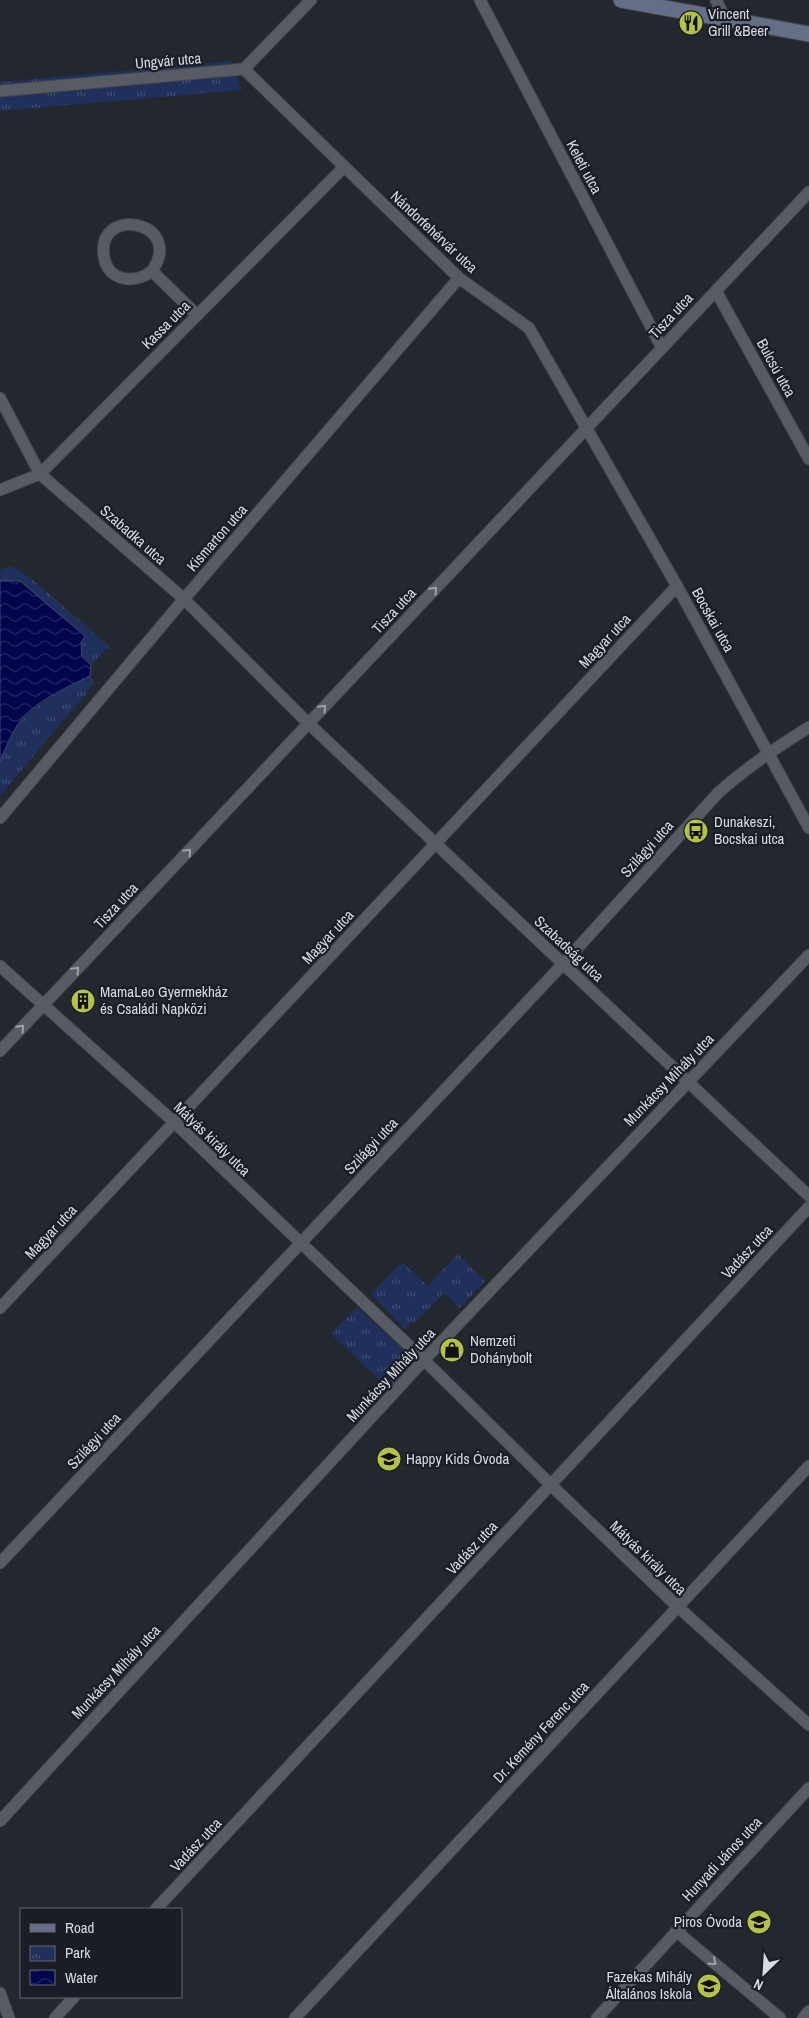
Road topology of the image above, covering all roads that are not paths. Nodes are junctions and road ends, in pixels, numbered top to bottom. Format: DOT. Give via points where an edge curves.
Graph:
graph roads {
  1 [pos="480,0"];
  2 [pos="621,0"];
  3 [pos="716,0"];
  4 [pos="305,2"];
  5 [pos="725,18"];
  6 [pos="809,34"];
  7 [pos="244,69"];
  8 [pos="0,92"];
  9 [pos="344,167"];
  10 [pos="809,192"];
  11 [pos="152,271"];
  12 [pos="459,278"];
  13 [pos="716,291"];
  14 [pos="197,315"];
  15 [pos="662,348"];
  16 [pos="0,398"];
  17 [pos="587,427"];
  18 [pos="809,459"];
  19 [pos="40,474"];
  20 [pos="0,490"];
  21 [pos="677,586"];
  22 [pos="184,599"];
  23 [pos="308,723"];
  24 [pos="809,727"];
  25 [pos="768,752"];
  26 [pos="0,818"];
  27 [pos="809,828"];
  28 [pos="436,843"];
  29 [pos="809,955"];
  30 [pos="563,964"];
  31 [pos="0,966"];
  32 [pos="43,1005"];
  33 [pos="0,1051"];
  34 [pos="688,1082"];
  35 [pos="174,1122"];
  36 [pos="809,1196"];
  37 [pos="809,1208"];
  38 [pos="300,1243"];
  39 [pos="0,1308"];
  40 [pos="424,1360"];
  41 [pos="809,1466"];
  42 [pos="550,1486"];
  43 [pos="0,1563"];
  44 [pos="678,1607"];
  45 [pos="809,1725"];
  46 [pos="809,1788"];
  47 [pos="0,1820"];
  48 [pos="157,1908"];
  49 [pos="676,1931"];
  50 [pos="0,1993"];
  51 [pos="73,1998"];
  52 [pos="809,2011"];
  53 [pos="9,2018"];
  54 [pos="54,2018"];
  55 [pos="295,2018"];
  56 [pos="598,2018"];
  57 [pos="780,2018"];
  58 [pos="803,2018"];
  1 -- 15 [label="street, Keleti utca"];
  2 -- 5 [label="street"];
  3 -- 5 [label="street"];
  4 -- 7 [label="street"];
  5 -- 6 [label="street"];
  7 -- 8 [label="street, Ungvár utca"];
  7 -- 9 [label="street, Nándorfehérvár utca"];
  9 -- 12 [label="street, Nándorfehérvár utca"];
  9 -- 14 [label="street, Kassa utca"];
  10 -- 13 [label="street, Tisza utca"];
  11 -- 11 [label="street" via="157,264 159,246 150,230 125,224 110,233 103,251 109,269 125,279 135,280"];
  11 -- 14 [label="street"];
  12 -- 17 [label="street, Nándorfehérvár utca" via="529,328"];
  12 -- 22 [label="street, Kismarton utca"];
  13 -- 15 [label="street, Tisza utca"];
  13 -- 18 [label="street, Bulcsú utca"];
  14 -- 19 [label="street, Kassa utca"];
  15 -- 17 [label="street, Tisza utca"];
  16 -- 19 [label="street, Szabadka utca"];
  17 -- 21 [label="street, Bocskai utca"];
  23 -- 17 [label="street, Tisza utca, one-way"];
  19 -- 20 [label="street, Kassa utca"];
  19 -- 22 [label="street, Szabadka utca"];
  21 -- 25 [label="street, Bocskai utca"];
  21 -- 28 [label="street, Magyar utca"];
  22 -- 23 [label="street, Szabadka utca"];
  22 -- 26 [label="street, Kismarton utca"];
  23 -- 28 [label="street, Szabadság utca"];
  32 -- 23 [label="street, Tisza utca, one-way"];
  24 -- 25 [label="street, Szilágyi utca"];
  25 -- 27 [label="street, Bocskai utca"];
  25 -- 30 [label="street, Szilágyi utca" via="718,793"];
  28 -- 30 [label="street, Szabadság utca"];
  28 -- 35 [label="street, Magyar utca"];
  29 -- 34 [label="street, Munkácsy Mihály utca"];
  30 -- 34 [label="street, Szabadság utca"];
  30 -- 38 [label="street, Szilágyi utca"];
  31 -- 32 [label="street, Mátyás király utca"];
  33 -- 32 [label="street, Tisza utca, one-way"];
  32 -- 35 [label="street, Mátyás király utca"];
  34 -- 36 [label="street, Szabadság utca"];
  34 -- 40 [label="street, Munkácsy Mihály utca"];
  35 -- 38 [label="street, Mátyás király utca"];
  35 -- 39 [label="street, Magyar utca"];
  37 -- 42 [label="street, Vadász utca"];
  38 -- 40 [label="street, Mátyás király utca"];
  38 -- 43 [label="street, Szilágyi utca"];
  40 -- 42 [label="street, Mátyás király utca"];
  40 -- 47 [label="street, Munkácsy Mihály utca"];
  41 -- 44 [label="street, Dr. Kemény Ferenc utca"];
  42 -- 44 [label="street, Mátyás király utca"];
  42 -- 48 [label="street, Vadász utca"];
  44 -- 45 [label="street, Mátyás király utca"];
  44 -- 55 [label="street, Dr. Kemény Ferenc utca"];
  46 -- 49 [label="street, Hunyadi János utca"];
  49 -- 56 [label="street, Hunyadi János utca"];
  49 -- 57 [label="street, one-way"];
  50 -- 53 [label="street"];
  51 -- 54 [label="street"];
  52 -- 58 [label="street"];
}
